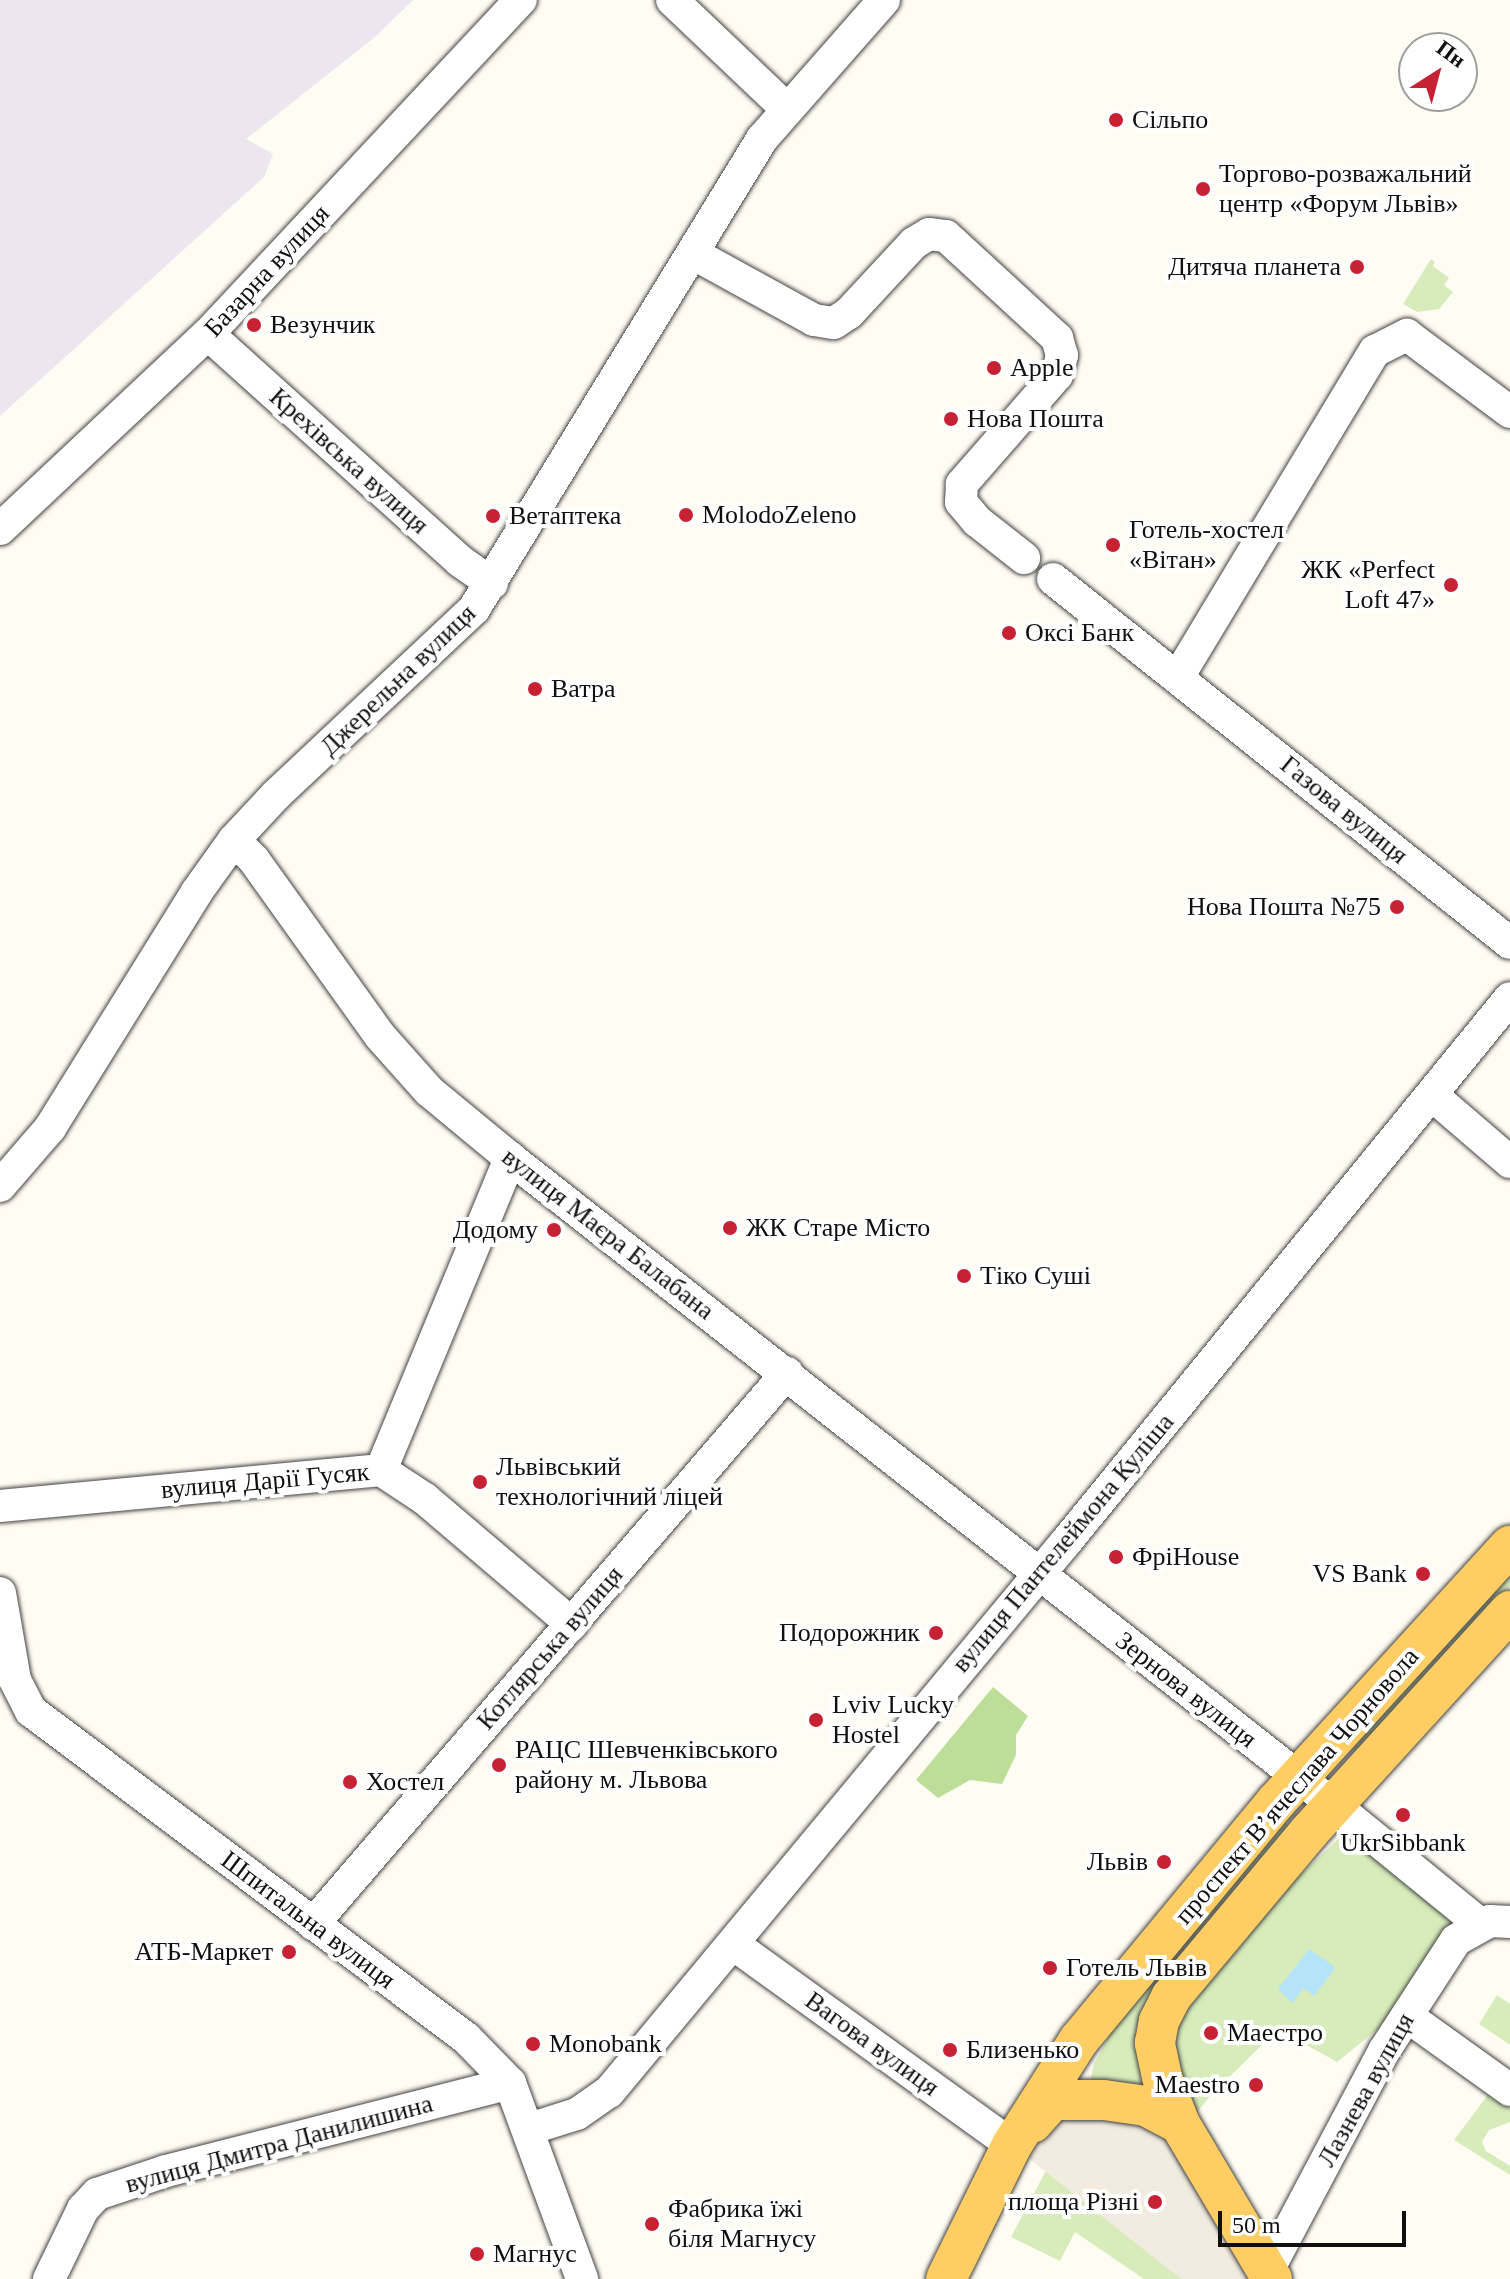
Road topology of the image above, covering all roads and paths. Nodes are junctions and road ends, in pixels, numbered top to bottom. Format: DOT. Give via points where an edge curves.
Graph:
graph roads {
  1 [pos="521,0"];
  2 [pos="672,0"];
  3 [pos="884,0"];
  4 [pos="787,109"];
  5 [pos="694,254"];
  6 [pos="208,334"];
  7 [pos="1510,412"];
  8 [pos="0,529"];
  9 [pos="1024,558"];
  10 [pos="1053,579"];
  11 [pos="492,583"];
  12 [pos="1178,677"];
  13 [pos="234,840"];
  14 [pos="1510,943"];
  15 [pos="1510,998"];
  16 [pos="1432,1095"];
  17 [pos="510,1158"];
  18 [pos="1510,1162"];
  19 [pos="0,1186"];
  20 [pos="787,1373"];
  21 [pos="381,1470"];
  22 [pos="0,1506"];
  23 [pos="1510,1546"];
  24 [pos="1039,1574"];
  25 [pos="0,1593"];
  26 [pos="572,1624"];
  27 [pos="1504,1631"];
  28 [pos="1299,1778"];
  29 [pos="1334,1805"];
  30 [pos="1495,1923"];
  31 [pos="313,1924"];
  32 [pos="733,1944"];
  33 [pos="1407,2016"];
  34 [pos="510,2083"];
  35 [pos="1510,2090"];
  36 [pos="1180,2124"];
  37 [pos="529,2129"];
  38 [pos="1012,2145"];
  39 [pos="1270,2274"];
  40 [pos="49,2279"];
  41 [pos="582,2279"];
  42 [pos="946,2279"];
  1 -- 6 [label="street, Базарна вулиця"];
  2 -- 4 [label="street"];
  3 -- 4 [label="street, Джерельна вулиця"];
  4 -- 5 [label="street, Джерельна вулиця" via="762,139"];
  5 -- 9 [label="street" via="814,320 834,323 914,243 929,234 946,236 1057,338 1062,355 1057,375 962,484 961,502"];
  5 -- 11 [label="street, Джерельна вулиця"];
  6 -- 8 [label="street, Базарна вулиця"];
  6 -- 11 [label="street, Крехівська вулиця" via="460,561"];
  7 -- 12 [label="street" via="1407,335 1375,351"];
  10 -- 12 [label="street, Газова вулиця"];
  11 -- 13 [label="street, Джерельна вулиця" via="474,609"];
  12 -- 14 [label="street, Газова вулиця"];
  13 -- 17 [label="street, вулиця Маєра Балабана" via="411,1073"];
  13 -- 19 [label="street, Джерельна вулиця" via="50,1128"];
  15 -- 16 [label="street, вулиця Пантелеймона Куліша"];
  16 -- 18 [label="street"];
  16 -- 24 [label="street, вулиця Пантелеймона Куліша"];
  17 -- 20 [label="street, вулиця Маєра Балабана"];
  17 -- 21 [label="street"];
  20 -- 24 [label="street, вулиця Маєра Балабана"];
  20 -- 26 [label="street, Котлярська вулиця"];
  21 -- 22 [label="street, вулиця Дарії Гусяк"];
  21 -- 26 [label="street, вулиця Дарії Гусяк" via="425,1499"];
  23 -- 28 [label="main road, проспект Вʼячеслава Чорновола"];
  24 -- 28 [label="street, Зернова вулиця"];
  24 -- 32 [label="street, вулиця Пантелеймона Куліша"];
  25 -- 31 [label="street, Шпитальна вулиця" via="15,1680 31,1711"];
  26 -- 31 [label="street, Котлярська вулиця"];
  27 -- 29 [label="main road, проспект Вʼячеслава Чорновола"];
  28 -- 29 [label="street, Зернова вулиця"];
  28 -- 38 [label="main road, проспект Вʼячеслава Чорновола" via="1079,2040"];
  29 -- 30 [label="street, Зернова вулиця"];
  29 -- 36 [label="main road, проспект Вʼячеслава Чорновола" via="1171,1997 1159,2021 1155,2043"];
  30 -- 33 [label="street, Лазнева вулиця" via="1456,1940"];
  31 -- 34 [label="street, Шпитальна вулиця" via="466,2038"];
  32 -- 37 [label="street, вулиця Пантелеймона Куліша" via="609,2092 577,2114"];
  32 -- 38 [label="street, Вагова вулиця"];
  33 -- 35 [label="street"];
  33 -- 39 [label="street, Лазнева вулиця"];
  34 -- 37 [label="street, Шпитальна вулиця"];
  34 -- 40 [label="street, вулиця Дмитра Данилишина" via="166,2171 97,2194 83,2209"];
  36 -- 38 [label="main road" via="1146,2106 1053,2100"];
  36 -- 39 [label="main road"];
  37 -- 41 [label="street, Шпитальна вулиця"];
  38 -- 42 [label="main road, проспект Вʼячеслава Чорновола"];
}
